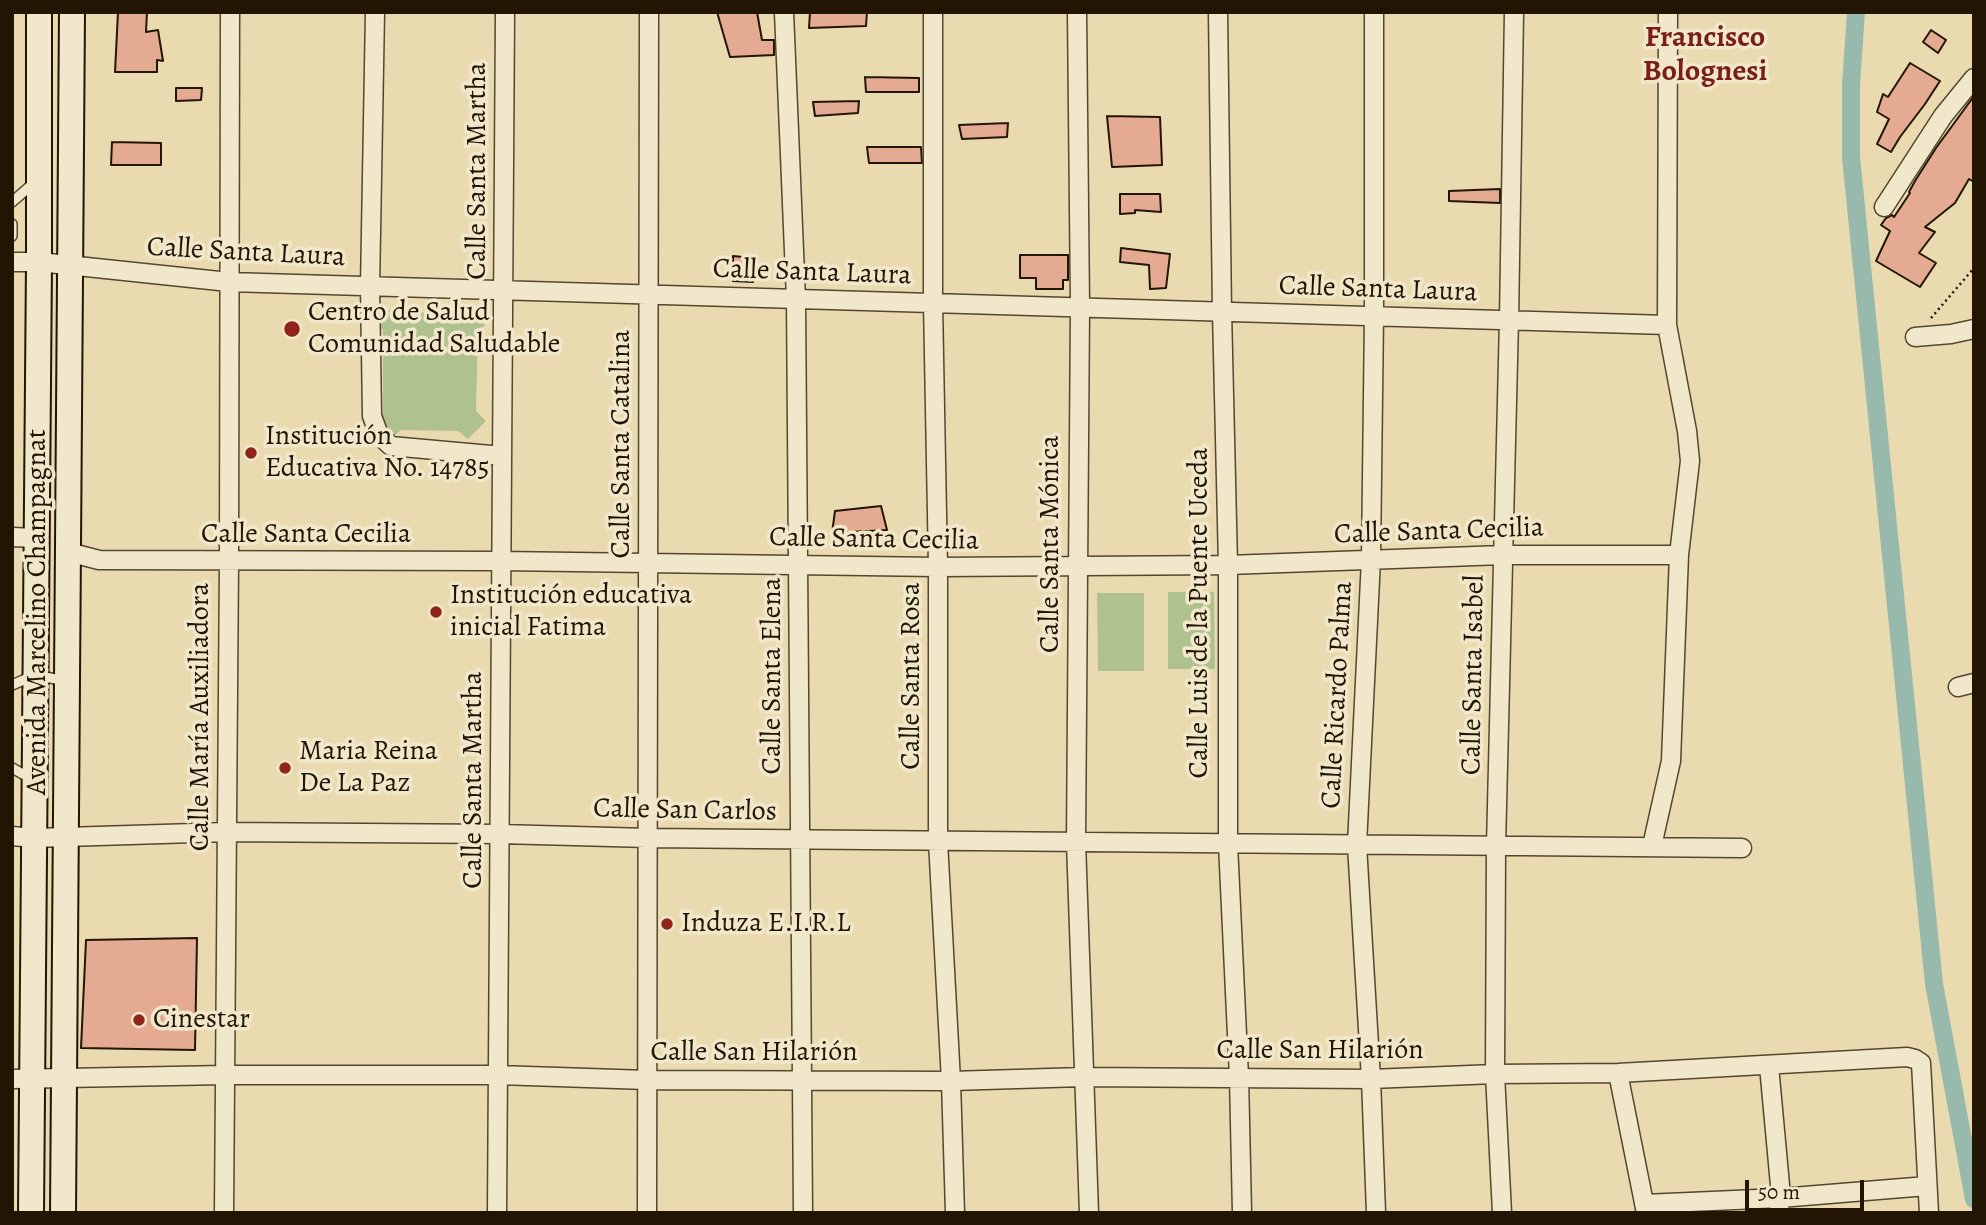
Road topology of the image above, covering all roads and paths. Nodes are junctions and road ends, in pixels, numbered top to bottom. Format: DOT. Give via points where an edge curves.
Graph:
graph roads {
  1 [pos="39,12"];
  2 [pos="72,12"];
  3 [pos="230,12"];
  4 [pos="375,12"];
  5 [pos="505,12"];
  6 [pos="649,12"];
  7 [pos="784,12"];
  8 [pos="933,12"];
  9 [pos="1077,12"];
  10 [pos="1218,12"];
  11 [pos="1374,12"];
  12 [pos="1514,12"];
  13 [pos="1668,12"];
  14 [pos="1974,78"];
  15 [pos="39,178"];
  16 [pos="12,202"];
  17 [pos="1884,207"];
  18 [pos="12,224"];
  19 [pos="12,236"];
  20 [pos="20,261"];
  21 [pos="70,267"];
  22 [pos="1974,268"];
  23 [pos="229,282"];
  24 [pos="370,287"];
  25 [pos="503,291"];
  26 [pos="649,295"];
  27 [pos="796,299"];
  28 [pos="933,303"];
  29 [pos="1080,307"];
  30 [pos="1222,311"];
  31 [pos="1374,315"];
  32 [pos="1509,320"];
  33 [pos="1667,325"];
  34 [pos="1974,329"];
  35 [pos="1915,337"];
  36 [pos="502,456"];
  37 [pos="24,538"];
  38 [pos="68,552"];
  39 [pos="1503,555"];
  40 [pos="1679,555"];
  41 [pos="1371,559"];
  42 [pos="229,561"];
  43 [pos="501,561"];
  44 [pos="649,564"];
  45 [pos="798,565"];
  46 [pos="1228,565"];
  47 [pos="938,567"];
  48 [pos="1077,568"];
  49 [pos="24,680"];
  50 [pos="67,681"];
  51 [pos="12,768"];
  52 [pos="34,780"];
  53 [pos="226,832"];
  54 [pos="500,834"];
  55 [pos="23,837"];
  56 [pos="66,837"];
  57 [pos="648,838"];
  58 [pos="800,839"];
  59 [pos="938,841"];
  60 [pos="1076,842"];
  61 [pos="1228,844"];
  62 [pos="1357,845"];
  63 [pos="1496,846"];
  64 [pos="1652,846"];
  65 [pos="1742,848"];
  66 [pos="1769,1066"];
  67 [pos="1618,1073"];
  68 [pos="1495,1074"];
  69 [pos="225,1075"];
  70 [pos="498,1075"];
  71 [pos="1083,1077"];
  72 [pos="1239,1077"];
  73 [pos="22,1078"];
  74 [pos="64,1078"];
  75 [pos="802,1079"];
  76 [pos="1371,1079"];
  77 [pos="648,1080"];
  78 [pos="951,1081"];
  79 [pos="1927,1186"];
  80 [pos="1779,1206"];
  81 [pos="1645,1208"];
  82 [pos="31,1213"];
  83 [pos="63,1213"];
  84 [pos="224,1213"];
  85 [pos="497,1213"];
  86 [pos="647,1213"];
  87 [pos="803,1213"];
  88 [pos="955,1213"];
  89 [pos="1089,1213"];
  90 [pos="1242,1213"];
  91 [pos="1376,1213"];
  92 [pos="1502,1213"];
  93 [pos="1929,1213"];
  1 -- 15 [label="main road, Avenida Marcelino Champagnat"];
  2 -- 21 [label="main road, Avenida Marcelino Champagnat"];
  3 -- 23 [label="street, Calle María Auxiliadora"];
  4 -- 24 [label="street"];
  5 -- 25 [label="street, Calle Santa Martha"];
  6 -- 26 [label="street, Calle Santa Catalina"];
  7 -- 27 [label="street, Calle Santa Elena"];
  8 -- 28 [label="street, Calle Santa Rosa"];
  9 -- 29 [label="street, Calle Santa Mónica"];
  10 -- 30 [label="street, Calle Luis de la Puente Uceda"];
  11 -- 31 [label="street, Calle Ricardo Palma"];
  12 -- 32 [label="street, Calle Santa Isabel"];
  13 -- 33 [label="street"];
  14 -- 17 [label="street" via="1943,116"];
  15 -- 16 [label="lane"];
  15 -- 20 [label="main road, Avenida Marcelino Champagnat"];
  18 -- 19 [label="lane"];
  20 -- 21 [label="street, Calle Santa Laura"];
  20 -- 37 [label="main road, Avenida Marcelino Champagnat"];
  21 -- 23 [label="street, Calle Santa Laura"];
  21 -- 38 [label="main road, Avenida Marcelino Champagnat"];
  22 -- 35 [label="path"];
  23 -- 24 [label="street, Calle Santa Laura"];
  23 -- 42 [label="street, Calle María Auxiliadora"];
  24 -- 25 [label="street, Calle Santa Laura"];
  24 -- 36 [label="street" via="372,416 379,435 391,446"];
  25 -- 26 [label="street, Calle Santa Laura"];
  25 -- 36 [label="street, Calle Santa Martha"];
  26 -- 27 [label="street, Calle Santa Laura"];
  26 -- 44 [label="street, Calle Santa Catalina"];
  27 -- 28 [label="street, Calle Santa Laura"];
  27 -- 45 [label="street, Calle Santa Elena"];
  28 -- 29 [label="street, Calle Santa Laura"];
  28 -- 47 [label="street, Calle Santa Rosa"];
  29 -- 30 [label="street, Calle Santa Laura"];
  29 -- 48 [label="street, Calle Santa Mónica"];
  30 -- 31 [label="street, Calle Santa Laura"];
  30 -- 46 [label="street, Calle Luis de la Puente Uceda"];
  31 -- 32 [label="street, Calle Santa Laura"];
  31 -- 41 [label="street, Calle Ricardo Palma"];
  32 -- 33 [label="street, Calle Santa Laura"];
  32 -- 39 [label="street, Calle Santa Isabel"];
  33 -- 40 [label="street" via="1689,461"];
  34 -- 35 [label="street"];
  36 -- 43 [label="street, Calle Santa Martha"];
  37 -- 49 [label="main road, Avenida Marcelino Champagnat"];
  38 -- 42 [label="street, Calle Santa Cecilia" via="99,561"];
  38 -- 50 [label="main road, Avenida Marcelino Champagnat"];
  39 -- 40 [label="street, Calle Santa Cecilia"];
  39 -- 41 [label="street, Calle Santa Cecilia"];
  39 -- 63 [label="street, Calle Santa Isabel"];
  40 -- 64 [label="street" via="1671,761"];
  41 -- 46 [label="street, Calle Santa Cecilia"];
  41 -- 62 [label="street, Calle Ricardo Palma"];
  42 -- 43 [label="street, Calle Santa Cecilia"];
  42 -- 53 [label="street, Calle María Auxiliadora"];
  43 -- 44 [label="street, Calle Santa Cecilia"];
  43 -- 54 [label="street, Calle Santa Martha"];
  44 -- 45 [label="street, Calle Santa Cecilia"];
  44 -- 57 [label="street, Calle Santa Catalina"];
  45 -- 47 [label="street, Calle Santa Cecilia"];
  45 -- 58 [label="street, Calle Santa Elena"];
  46 -- 48 [label="street, Calle Santa Cecilia"];
  46 -- 61 [label="street, Calle Luis de la Puente Uceda"];
  47 -- 48 [label="street, Calle Santa Cecilia"];
  47 -- 59 [label="street, Calle Santa Rosa"];
  48 -- 60 [label="street, Calle Santa Mónica"];
  49 -- 50 [label="lane"];
  49 -- 52 [label="main road, Avenida Marcelino Champagnat"];
  50 -- 56 [label="main road, Avenida Marcelino Champagnat"];
  51 -- 52 [label="lane"];
  52 -- 55 [label="main road, Avenida Marcelino Champagnat"];
  53 -- 54 [label="street, Calle San Carlos"];
  53 -- 56 [label="street, Calle San Carlos"];
  53 -- 69 [label="street, Calle María Auxiliadora"];
  54 -- 57 [label="street, Calle San Carlos"];
  54 -- 70 [label="street, Calle Santa Martha"];
  55 -- 56 [label="street, Calle San Carlos"];
  55 -- 73 [label="main road, Avenida Marcelino Champagnat"];
  56 -- 74 [label="main road, Avenida Marcelino Champagnat"];
  57 -- 58 [label="street, Calle San Carlos"];
  57 -- 77 [label="street, Calle Santa Catalina"];
  58 -- 59 [label="street, Calle San Carlos"];
  58 -- 75 [label="street, Calle Santa Elena"];
  59 -- 60 [label="street, Calle San Carlos"];
  59 -- 78 [label="street, Calle Santa Rosa"];
  60 -- 61 [label="street, Calle San Carlos"];
  60 -- 71 [label="street, Calle Santa Mónica"];
  61 -- 62 [label="street, Calle San Carlos"];
  61 -- 72 [label="street, Calle Luis de la Puente Uceda"];
  62 -- 63 [label="street, Calle San Carlos"];
  62 -- 76 [label="street, Calle Ricardo Palma"];
  63 -- 64 [label="street, Calle San Carlos"];
  63 -- 68 [label="street, Calle Santa Isabel"];
  64 -- 65 [label="street, Calle San Carlos"];
  66 -- 67 [label="street, Calle San Hilarión"];
  66 -- 79 [label="street, Calle San Hilarión" via="1907,1057 1921,1063"];
  66 -- 80 [label="street"];
  67 -- 68 [label="street, Calle San Hilarión"];
  67 -- 81 [label="street"];
  68 -- 76 [label="street, Calle San Hilarión"];
  68 -- 92 [label="street, Calle Santa Isabel"];
  69 -- 70 [label="street, Calle San Hilarión"];
  69 -- 74 [label="street, Calle San Hilarión"];
  69 -- 84 [label="street, Calle María Auxiliadora"];
  70 -- 77 [label="street, Calle San Hilarión"];
  70 -- 85 [label="street, Calle Santa Martha"];
  71 -- 72 [label="street, Calle San Hilarión"];
  71 -- 78 [label="street, Calle San Hilarión"];
  71 -- 89 [label="street, Calle Santa Mónica"];
  72 -- 76 [label="street, Calle San Hilarión"];
  72 -- 90 [label="street, Calle Luis de la Puente Uceda"];
  73 -- 74 [label="street, Calle San Hilarión"];
  73 -- 82 [label="main road, Avenida Marcelino Champagnat"];
  74 -- 83 [label="main road, Avenida Marcelino Champagnat"];
  75 -- 77 [label="street, Calle San Hilarión"];
  75 -- 78 [label="street, Calle San Hilarión"];
  75 -- 87 [label="street, Calle Santa Elena"];
  76 -- 91 [label="street, Calle Ricardo Palma"];
  77 -- 86 [label="street, Calle Santa Catalina"];
  78 -- 88 [label="street, Calle Santa Rosa"];
  79 -- 80 [label="street"];
  79 -- 93 [label="street"];
  80 -- 81 [label="street"];
}
